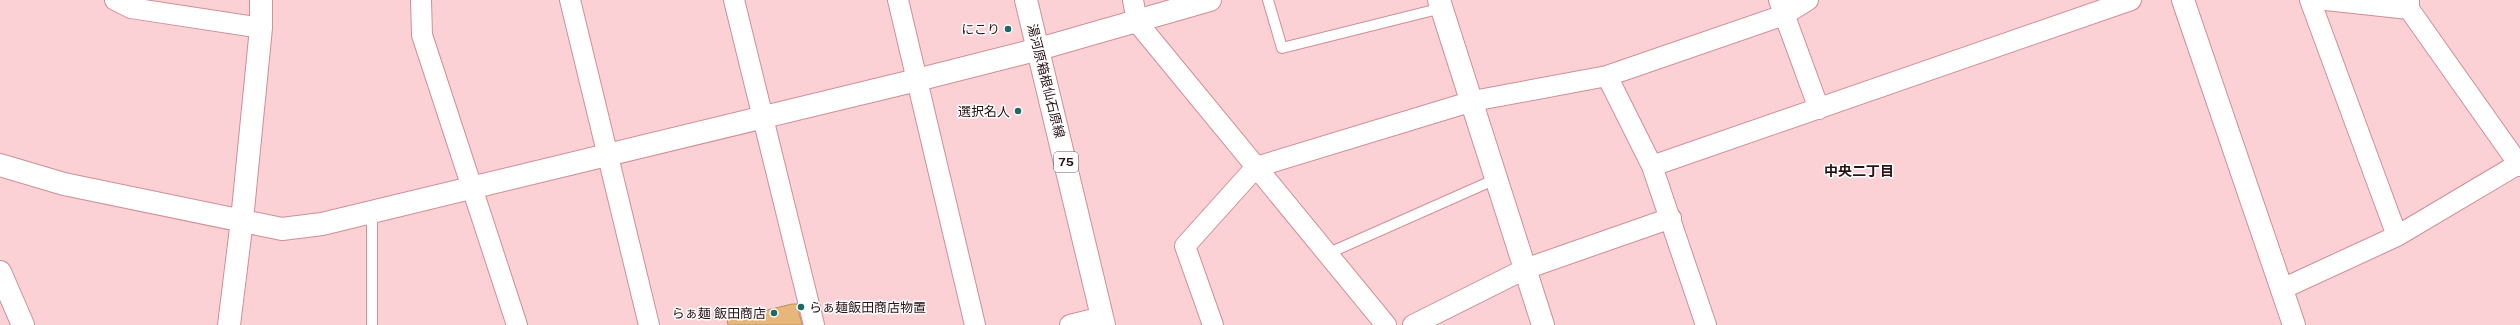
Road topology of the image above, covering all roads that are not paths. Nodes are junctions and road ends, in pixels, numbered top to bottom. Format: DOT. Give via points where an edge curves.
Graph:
graph roads {
  1 [pos="116,0"];
  2 [pos="261,0"];
  3 [pos="421,0"];
  4 [pos="570,0"];
  5 [pos="734,0"];
  6 [pos="898,0"];
  7 [pos="1026,0"];
  8 [pos="1133,0"];
  9 [pos="1210,0"];
  10 [pos="1268,0"];
  11 [pos="1808,0"];
  12 [pos="2131,0"];
  13 [pos="2310,0"];
  14 [pos="2326,0"];
  15 [pos="2186,1"];
  16 [pos="1440,4"];
  17 [pos="2409,4"];
  18 [pos="1782,7"];
  19 [pos="1137,22"];
  20 [pos="261,28"];
  21 [pos="1039,49"];
  22 [pos="1607,76"];
  23 [pos="917,80"];
  24 [pos="1473,101"];
  25 [pos="1819,109"];
  26 [pos="762,117"];
  27 [pos="606,155"];
  28 [pos="2519,164"];
  29 [pos="0,165"];
  30 [pos="1652,166"];
  31 [pos="1256,167"];
  32 [pos="1496,179"];
  33 [pos="473,188"];
  34 [pos="372,213"];
  35 [pos="1672,218"];
  36 [pos="242,220"];
  37 [pos="2397,236"];
  38 [pos="1329,253"];
  39 [pos="1525,269"];
  40 [pos="0,272"];
  41 [pos="2282,289"];
  42 [pos="1103,321"];
  43 [pos="23,325"];
  44 [pos="229,325"];
  45 [pos="372,325"];
  46 [pos="517,325"];
  47 [pos="649,325"];
  48 [pos="814,325"];
  49 [pos="975,325"];
  50 [pos="1070,325"];
  51 [pos="1213,325"];
  52 [pos="1386,325"];
  53 [pos="1414,325"];
  54 [pos="1543,325"];
  55 [pos="1706,325"];
  56 [pos="2294,325"];
  1 -- 20 [label="street" via="131,8"];
  2 -- 20 [label="street"];
  3 -- 33 [label="street" via="422,35"];
  4 -- 27 [label="street"];
  5 -- 26 [label="street"];
  6 -- 23 [label="street"];
  7 -- 21 [label="street, 湯河原箱根仙石原線 / 75"];
  8 -- 19 [label="street"];
  9 -- 19 [label="street"];
  10 -- 16 [label="lane" via="1282,48"];
  11 -- 18 [label="street"];
  12 -- 25 [label="street"];
  13 -- 37 [label="street"];
  14 -- 17 [label="street"];
  15 -- 41 [label="street"];
  16 -- 24 [label="street"];
  17 -- 28 [label="street"];
  18 -- 22 [label="street"];
  18 -- 25 [label="street"];
  19 -- 21 [label="street"];
  19 -- 31 [label="street"];
  20 -- 36 [label="street"];
  21 -- 23 [label="street"];
  21 -- 42 [label="street, 湯河原箱根仙石原線 / 75"];
  22 -- 24 [label="street"];
  22 -- 30 [label="street"];
  23 -- 26 [label="street"];
  23 -- 49 [label="street"];
  24 -- 31 [label="street"];
  24 -- 32 [label="street"];
  25 -- 30 [label="street"];
  26 -- 27 [label="street"];
  26 -- 48 [label="street"];
  27 -- 33 [label="street"];
  27 -- 47 [label="street"];
  28 -- 37 [label="street"];
  29 -- 36 [label="street" via="64,184"];
  30 -- 35 [label="street"];
  31 -- 38 [label="street"];
  31 -- 51 [label="street" via="1186,246"];
  32 -- 38 [label="lane"];
  32 -- 39 [label="street"];
  33 -- 34 [label="street"];
  33 -- 46 [label="street"];
  34 -- 36 [label="street" via="282,229"];
  34 -- 45 [label="lane"];
  35 -- 39 [label="street"];
  35 -- 55 [label="street"];
  36 -- 44 [label="street"];
  37 -- 41 [label="street"];
  38 -- 52 [label="street"];
  39 -- 53 [label="street"];
  39 -- 54 [label="street"];
  40 -- 43 [label="street"];
  41 -- 56 [label="street"];
  42 -- 50 [label="street"];
}
